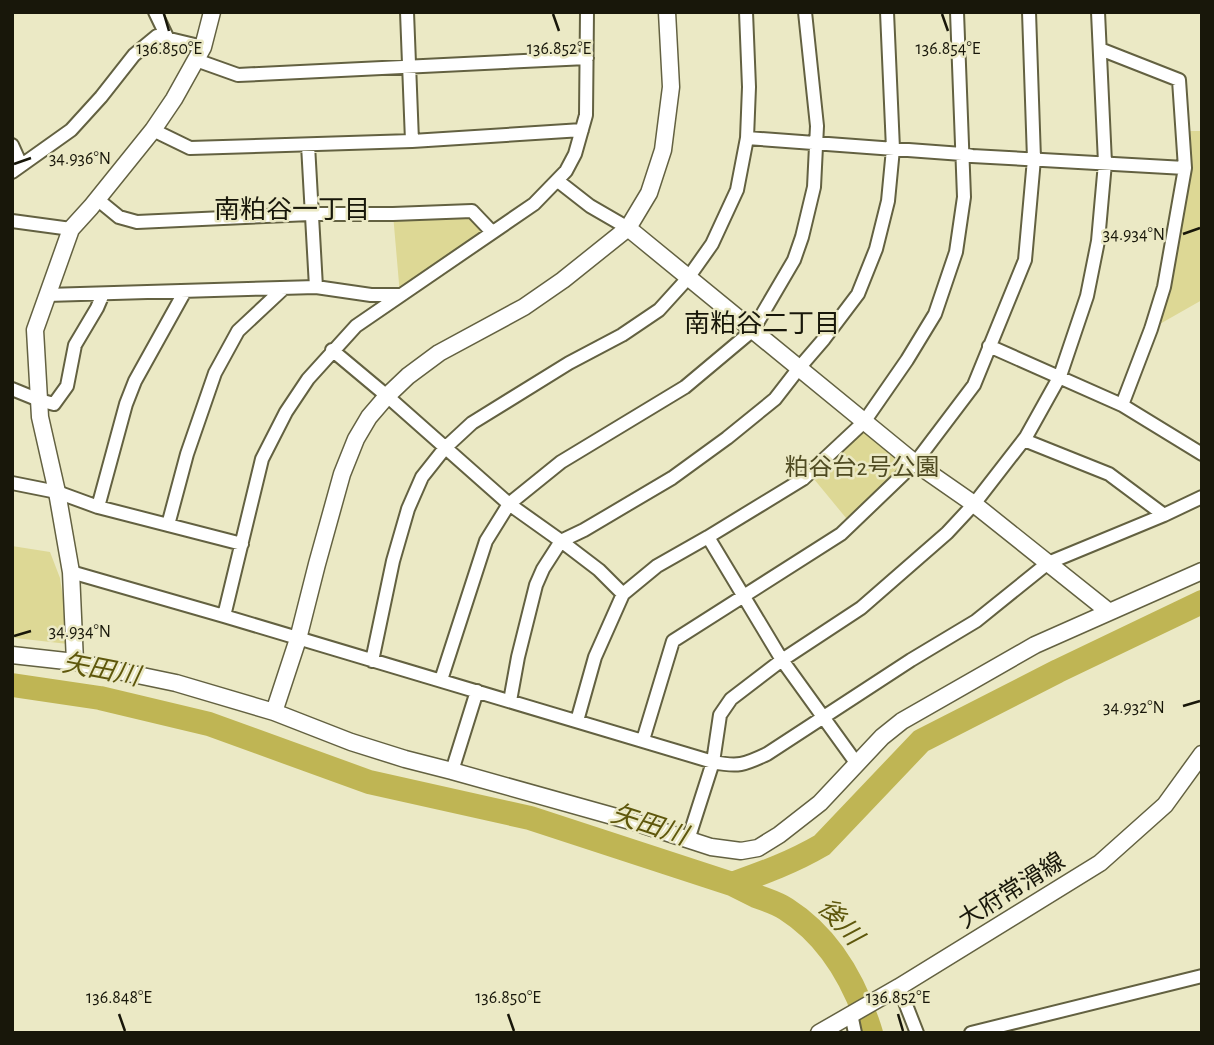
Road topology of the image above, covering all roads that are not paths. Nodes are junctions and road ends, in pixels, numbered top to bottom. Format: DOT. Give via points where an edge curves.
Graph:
graph roads {
  1 [pos="155,12"];
  2 [pos="212,12"];
  3 [pos="407,12"];
  4 [pos="587,12"];
  5 [pos="667,12"];
  6 [pos="747,12"];
  7 [pos="805,12"];
  8 [pos="887,12"];
  9 [pos="957,12"];
  10 [pos="1028,12"];
  11 [pos="1098,12"];
  12 [pos="168,39"];
  13 [pos="1100,49"];
  14 [pos="199,53"];
  15 [pos="587,58"];
  16 [pos="409,66"];
  17 [pos="153,130"];
  18 [pos="582,130"];
  19 [pos="747,138"];
  20 [pos="412,141"];
  21 [pos="817,144"];
  22 [pos="12,145"];
  23 [pos="308,145"];
  24 [pos="893,149"];
  25 [pos="962,154"];
  26 [pos="1034,159"];
  27 [pos="1105,163"];
  28 [pos="1185,168"];
  29 [pos="17,169"];
  30 [pos="558,181"];
  31 [pos="97,199"];
  32 [pos="310,214"];
  33 [pos="12,221"];
  34 [pos="628,228"];
  35 [pos="72,229"];
  36 [pos="492,232"];
  37 [pos="688,278"];
  38 [pos="316,287"];
  39 [pos="284,288"];
  40 [pos="185,291"];
  41 [pos="103,294"];
  42 [pos="47,295"];
  43 [pos="400,295"];
  44 [pos="753,330"];
  45 [pos="989,346"];
  46 [pos="332,351"];
  47 [pos="799,368"];
  48 [pos="1060,376"];
  49 [pos="12,389"];
  50 [pos="387,396"];
  51 [pos="38,400"];
  52 [pos="1122,405"];
  53 [pos="864,422"];
  54 [pos="1024,440"];
  55 [pos="445,448"];
  56 [pos="1202,454"];
  57 [pos="915,463"];
  58 [pos="12,483"];
  59 [pos="57,492"];
  60 [pos="1202,498"];
  61 [pos="509,504"];
  62 [pos="974,504"];
  63 [pos="98,507"];
  64 [pos="1164,515"];
  65 [pos="168,525"];
  66 [pos="708,537"];
  67 [pos="561,541"];
  68 [pos="242,544"];
  69 [pos="1048,564"];
  70 [pos="1202,571"];
  71 [pos="71,572"];
  72 [pos="623,594"];
  73 [pos="743,596"];
  74 [pos="1108,611"];
  75 [pos="224,615"];
  76 [pos="298,639"];
  77 [pos="12,655"];
  78 [pos="372,660"];
  79 [pos="782,660"];
  80 [pos="75,662"];
  81 [pos="441,680"];
  82 [pos="477,691"];
  83 [pos="510,701"];
  84 [pos="274,712"];
  85 [pos="824,718"];
  86 [pos="577,721"];
  87 [pos="643,740"];
  88 [pos="1202,754"];
  89 [pos="713,762"];
  90 [pos="857,764"];
  91 [pos="452,771"];
  92 [pos="688,840"];
  93 [pos="1202,976"];
  94 [pos="899,987"];
  95 [pos="851,1014"];
  96 [pos="819,1033"];
  97 [pos="855,1033"];
  98 [pos="917,1033"];
  99 [pos="971,1033"];
  1 -- 12 [label="street"];
  2 -- 14 [label="street"];
  3 -- 16 [label="street"];
  4 -- 15 [label="street"];
  5 -- 34 [label="street" via="671,87 663,150 649,193"];
  6 -- 19 [label="street"];
  7 -- 21 [label="street"];
  8 -- 24 [label="street"];
  9 -- 25 [label="street"];
  10 -- 26 [label="street"];
  11 -- 13 [label="street"];
  12 -- 14 [label="street"];
  12 -- 29 [label="street" via="157,37 134,55 71,130"];
  13 -- 27 [label="street"];
  13 -- 28 [label="street" via="1180,80"];
  14 -- 16 [label="street" via="238,75"];
  14 -- 17 [label="street"];
  15 -- 16 [label="street"];
  15 -- 18 [label="street"];
  16 -- 20 [label="street"];
  17 -- 23 [label="street" via="190,148"];
  17 -- 31 [label="street"];
  18 -- 20 [label="street"];
  18 -- 30 [label="street" via="571,163"];
  19 -- 21 [label="street"];
  19 -- 37 [label="street" via="737,190 712,244"];
  20 -- 23 [label="street"];
  21 -- 24 [label="street"];
  21 -- 44 [label="street" via="814,187 802,237 794,260"];
  22 -- 29 [label="street"];
  23 -- 32 [label="street"];
  24 -- 25 [label="street"];
  24 -- 47 [label="street" via="888,201 858,294"];
  25 -- 26 [label="street"];
  25 -- 53 [label="street" via="964,197 956,252 935,314"];
  26 -- 27 [label="street"];
  26 -- 45 [label="street" via="1025,260"];
  27 -- 28 [label="street"];
  27 -- 48 [label="street" via="1098,242 1087,296"];
  28 -- 52 [label="street" via="1164,287"];
  30 -- 34 [label="street"];
  30 -- 36 [label="street" via="534,204"];
  31 -- 32 [label="street" via="118,217 137,222"];
  31 -- 35 [label="street"];
  32 -- 36 [label="street" via="472,211"];
  32 -- 38 [label="street"];
  33 -- 35 [label="street"];
  34 -- 37 [label="street"];
  34 -- 50 [label="street" via="524,307 439,353"];
  35 -- 42 [label="street"];
  36 -- 43 [label="street"];
  37 -- 44 [label="street"];
  37 -- 55 [label="street" via="659,310 472,423"];
  38 -- 39 [label="street"];
  38 -- 43 [label="street"];
  39 -- 40 [label="street"];
  39 -- 65 [label="street" via="238,331 215,373"];
  40 -- 41 [label="street"];
  40 -- 63 [label="street" via="135,381"];
  41 -- 42 [label="street"];
  41 -- 51 [label="street" via="75,345 67,386 54,404"];
  42 -- 51 [label="street" via="35,330"];
  43 -- 46 [label="street" via="356,326"];
  44 -- 47 [label="street"];
  44 -- 61 [label="street" via="685,387 561,462"];
  45 -- 48 [label="street"];
  45 -- 57 [label="street" via="974,385"];
  46 -- 50 [label="street"];
  46 -- 68 [label="street" via="307,379 262,459"];
  47 -- 53 [label="street"];
  47 -- 67 [label="street" via="775,399 672,478"];
  48 -- 52 [label="street"];
  48 -- 54 [label="street"];
  49 -- 51 [label="street"];
  50 -- 55 [label="street"];
  50 -- 76 [label="street" via="356,439 342,474"];
  51 -- 59 [label="street"];
  52 -- 56 [label="street"];
  53 -- 57 [label="street"];
  53 -- 66 [label="street" via="803,479"];
  54 -- 62 [label="street"];
  54 -- 64 [label="street" via="1109,474"];
  55 -- 61 [label="street"];
  55 -- 78 [label="street" via="422,477 408,509"];
  57 -- 62 [label="street"];
  57 -- 73 [label="street" via="841,534"];
  58 -- 59 [label="street"];
  59 -- 63 [label="street"];
  59 -- 71 [label="street"];
  60 -- 64 [label="street"];
  61 -- 67 [label="street"];
  61 -- 81 [label="street" via="486,541"];
  62 -- 69 [label="street"];
  62 -- 79 [label="street" via="861,608"];
  63 -- 65 [label="street"];
  64 -- 69 [label="street"];
  65 -- 68 [label="street"];
  66 -- 72 [label="street" via="657,566"];
  66 -- 73 [label="street"];
  67 -- 72 [label="street"];
  67 -- 83 [label="street" via="536,585"];
  68 -- 75 [label="street"];
  69 -- 74 [label="street"];
  69 -- 85 [label="street" via="976,621"];
  70 -- 74 [label="street"];
  71 -- 75 [label="street"];
  71 -- 80 [label="street"];
  72 -- 86 [label="street" via="596,657"];
  73 -- 79 [label="street"];
  73 -- 87 [label="street" via="673,640"];
  74 -- 90 [label="street" via="1035,645 902,721"];
  75 -- 76 [label="street"];
  76 -- 78 [label="street"];
  76 -- 84 [label="street"];
  77 -- 80 [label="street"];
  78 -- 81 [label="street"];
  79 -- 85 [label="street"];
  79 -- 89 [label="street" via="731,699 720,715"];
  80 -- 84 [label="street" via="176,683"];
  81 -- 82 [label="street"];
  82 -- 83 [label="street"];
  82 -- 91 [label="street"];
  83 -- 86 [label="street"];
  84 -- 91 [label="street" via="362,745"];
  85 -- 89 [label="street" via="746,764"];
  85 -- 90 [label="street"];
  86 -- 87 [label="street"];
  87 -- 89 [label="street"];
  88 -- 94 [label="street, 大府常滑線" via="1165,805 1100,863"];
  89 -- 92 [label="street"];
  90 -- 92 [label="street" via="820,803 758,848 741,851"];
  91 -- 92 [label="street"];
  93 -- 99 [label="street"];
  94 -- 95 [label="street, 大府常滑線"];
  94 -- 98 [label="street"];
  95 -- 96 [label="street, 大府常滑線"];
  95 -- 97 [label="street"];
}
